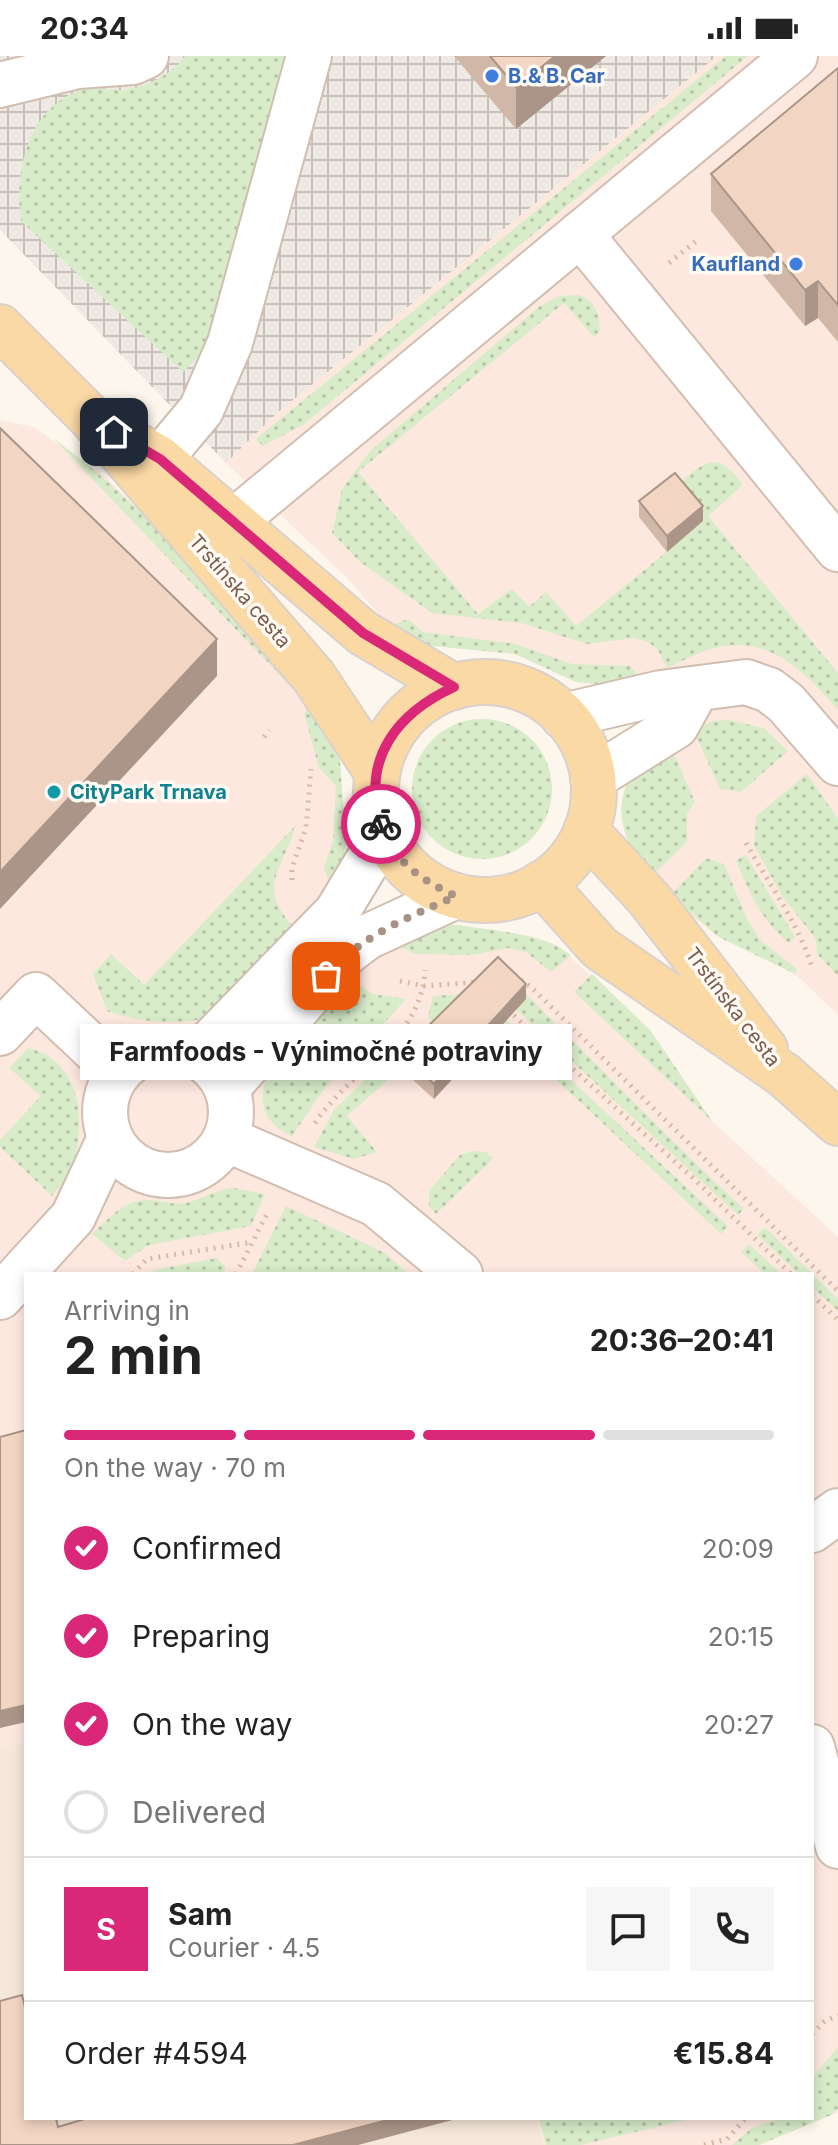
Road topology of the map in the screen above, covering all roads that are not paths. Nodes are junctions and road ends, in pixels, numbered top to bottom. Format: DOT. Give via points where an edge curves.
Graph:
graph roads {
  1 [pos="146,56"];
  2 [pos="309,56"];
  3 [pos="795,56"];
  4 [pos="0,85"];
  5 [pos="580,234"];
  6 [pos="6,341"];
  7 [pos="91,418"];
  8 [pos="160,459"];
  9 [pos="233,522"];
  10 [pos="838,549"];
  11 [pos="454,687"];
  12 [pos="696,690"];
  13 [pos="563,716"];
  14 [pos="838,763"];
  15 [pos="377,772"];
  16 [pos="593,778"];
  17 [pos="586,831"];
  18 [pos="384,834"];
  19 [pos="542,883"];
  20 [pos="456,896"];
  21 [pos="0,1033"];
  22 [pos="197,1056"];
  23 [pos="118,1072"];
  24 [pos="784,1075"];
  25 [pos="227,1088"];
  26 [pos="838,1123"];
  27 [pos="110,1138"];
  28 [pos="226,1139"];
  29 [pos="162,1175"];
  30 [pos="73,1217"];
  31 [pos="458,1272"];
  32 [pos="0,1297"];
  33 [pos="838,1511"];
  34 [pos="814,1529"];
  35 [pos="814,1755"];
  36 [pos="838,1846"];
  1 -- 4 [label="lane"];
  2 -- 8 [label="lane" via="230,343 201,410"];
  3 -- 5 [label="lane"];
  5 -- 9 [label="lane"];
  5 -- 10 [label="lane"];
  6 -- 7 [label="main road, Trstínska cesta"];
  7 -- 8 [label="main road, Trstínska cesta"];
  7 -- 15 [label="main road, Trstínska cesta" via="314,677"];
  8 -- 9 [label="main road, Trstínska cesta"];
  9 -- 11 [label="main road, Trstínska cesta" via="363,633"];
  11 -- 13 [label="main road" via="500,683 545,700"];
  11 -- 15 [label="main road" via="426,699 403,718 386,743"];
  12 -- 13 [label="lane"];
  12 -- 14 [label="lane" via="746,682 769,690 807,723"];
  12 -- 16 [label="lane" via="676,726"];
  13 -- 16 [label="main road" via="578,734"];
  15 -- 18 [label="main road"];
  16 -- 17 [label="main road" via="594,804"];
  17 -- 19 [label="main road" via="568,860"];
  17 -- 24 [label="main road, Trstínska cesta" via="649,899"];
  18 -- 20 [label="main road" via="418,876"];
  18 -- 22 [label="lane" via="337,912"];
  19 -- 20 [label="main road" via="515,896"];
  19 -- 24 [label="main road, Trstínska cesta" via="600,948"];
  20 -- 25 [label="lane" via="367,937 346,953"];
  21 -- 23 [label="lane" via="36,995"];
  22 -- 23 [label="lane" via="155,1050"];
  22 -- 25 [label="lane" via="210,1063"];
  23 -- 27 [label="lane" via="105,1104"];
  24 -- 26 [label="main road, Trstínska cesta"];
  25 -- 28 [label="lane" via="232,1114"];
  27 -- 29 [label="lane" via="141,1169"];
  27 -- 30 [label="lane"];
  28 -- 29 [label="lane" via="199,1167"];
  28 -- 31 [label="lane" via="376,1204"];
  29 -- 30 [label="lane"];
  30 -- 32 [label="lane"];
  33 -- 34 [label="lane"];
  35 -- 36 [label="lane"];
}
